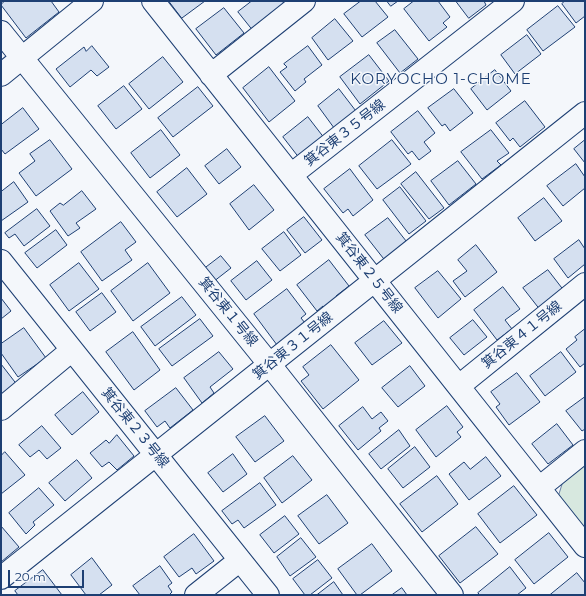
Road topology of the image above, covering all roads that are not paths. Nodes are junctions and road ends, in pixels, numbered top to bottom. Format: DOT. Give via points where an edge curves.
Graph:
graph roads {
  1 [pos="92,1"];
  2 [pos="152,1"];
  3 [pos="304,1"];
  4 [pos="513,1"];
  5 [pos="1,32"];
  6 [pos="22,58"];
  7 [pos="1,74"];
  8 [pos="211,75"];
  9 [pos="585,113"];
  10 [pos="291,175"];
  11 [pos="1,261"];
  12 [pos="375,281"];
  13 [pos="585,284"];
  14 [pos="72,350"];
  15 [pos="270,364"];
  16 [pos="458,386"];
  17 [pos="1,408"];
  18 [pos="585,451"];
  19 [pos="156,455"];
  20 [pos="539,488"];
  21 [pos="585,546"];
  22 [pos="240,560"];
  23 [pos="1,578"];
  24 [pos="196,595"];
  25 [pos="268,595"];
  26 [pos="452,595"];
  1 -- 6 [label="street"];
  2 -- 8 [label="street, 箕谷東２５号線"];
  3 -- 8 [label="street"];
  4 -- 10 [label="street, 箕谷東３５号線"];
  5 -- 6 [label="street, 箕谷東１号線"];
  6 -- 7 [label="street"];
  6 -- 15 [label="street, 箕谷東１号線"];
  8 -- 10 [label="street, 箕谷東２５号線"];
  9 -- 12 [label="street, 箕谷東３１号線"];
  10 -- 12 [label="street, 箕谷東２５号線"];
  11 -- 14 [label="street, 箕谷東２３号線"];
  12 -- 15 [label="street, 箕谷東３１号線"];
  12 -- 16 [label="street, 箕谷東２５号線"];
  13 -- 16 [label="street, 箕谷東４１号線"];
  14 -- 17 [label="street"];
  14 -- 19 [label="street, 箕谷東２３号線"];
  15 -- 19 [label="street, 箕谷東３１号線"];
  15 -- 26 [label="street, 箕谷東１号線"];
  16 -- 20 [label="street, 箕谷東２５号線"];
  18 -- 20 [label="street"];
  19 -- 22 [label="street, 箕谷東２３号線"];
  19 -- 23 [label="street, 箕谷東３１号線"];
  20 -- 21 [label="street, 箕谷東２５号線"];
  22 -- 24 [label="street"];
  22 -- 25 [label="street, 箕谷東２３号線"];
}
